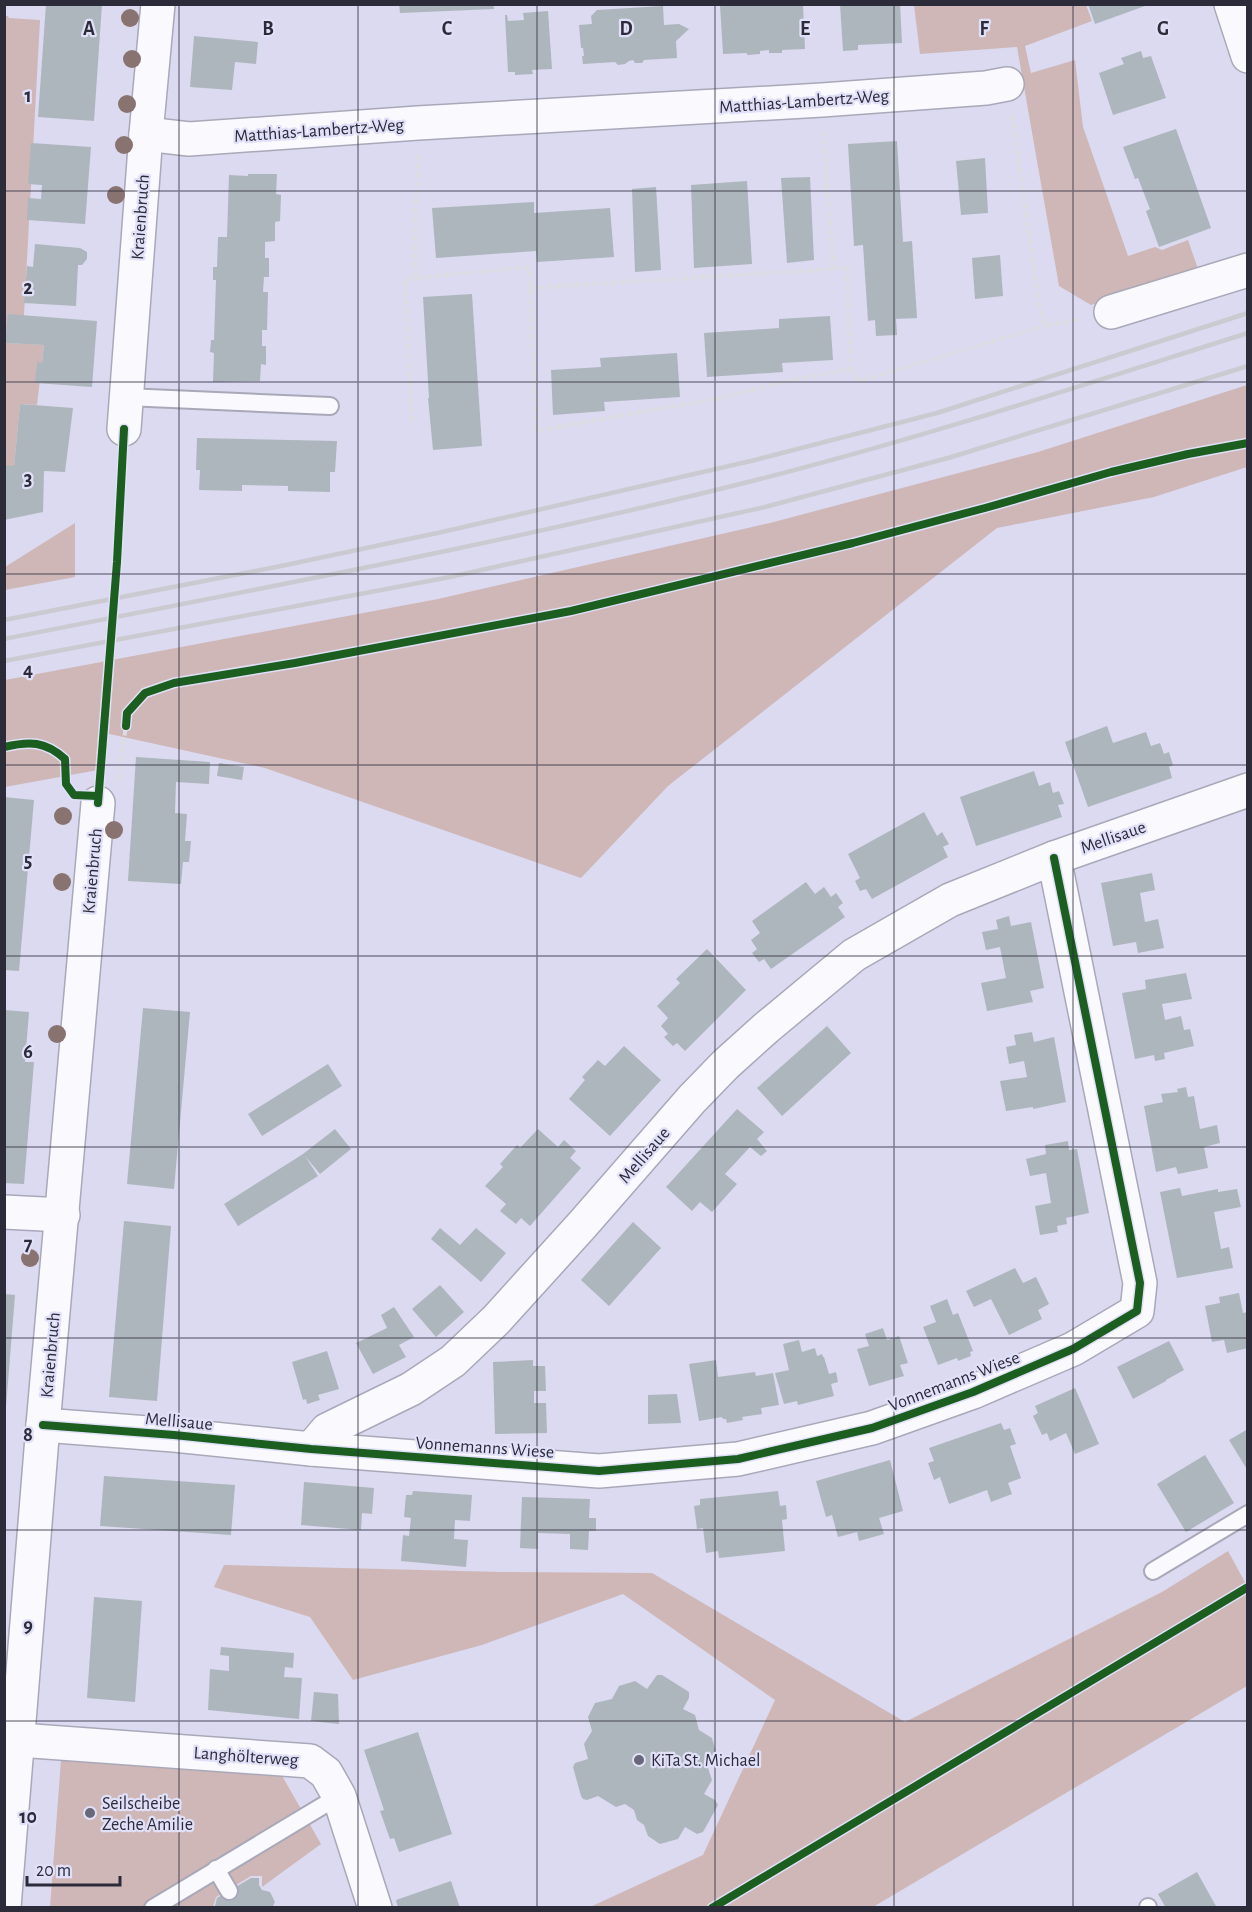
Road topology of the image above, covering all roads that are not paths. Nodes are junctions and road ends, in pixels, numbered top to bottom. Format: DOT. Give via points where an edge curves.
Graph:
graph roads {
  1 [pos="158,4"];
  2 [pos="1231,4"];
  3 [pos="1248,56"];
  4 [pos="1007,84"];
  5 [pos="146,134"];
  6 [pos="1248,270"];
  7 [pos="1111,312"];
  8 [pos="126,397"];
  9 [pos="330,406"];
  10 [pos="124,429"];
  11 [pos="1248,790"];
  12 [pos="108,793"];
  13 [pos="1054,858"];
  14 [pos="4,1212"];
  15 [pos="63,1215"];
  16 [pos="43,1425"];
  17 [pos="311,1449"];
  18 [pos="1248,1514"];
  19 [pos="1153,1571"];
  20 [pos="19,1740"];
  21 [pos="339,1796"];
  22 [pos="216,1869"];
  23 [pos="229,1891"];
  24 [pos="4,1907"];
  25 [pos="153,1908"];
  26 [pos="375,1908"];
  1 -- 5 [label="street, Kraienbruch"];
  2 -- 3 [label="street"];
  4 -- 5 [label="street, Matthias-Lambertz-Weg" via="822,100 189,139"];
  5 -- 8 [label="street, Kraienbruch"];
  6 -- 7 [label="street"];
  8 -- 9 [label="lane"];
  8 -- 10 [label="street, Kraienbruch"];
  11 -- 13 [label="street, Mellisaue"];
  12 -- 15 [label="street, Kraienbruch"];
  13 -- 17 [label="street, Mellisaue" via="950,900 854,956 726,1064 496,1320 453,1361 411,1389 327,1430"];
  13 -- 17 [label="street, Vonnemanns Wiese" via="1140,1283 1137,1311 1073,1349 973,1392 872,1428 738,1459 599,1471"];
  14 -- 15 [label="street"];
  15 -- 16 [label="street, Kraienbruch"];
  16 -- 17 [label="street, Mellisaue"];
  16 -- 20 [label="street, Kraienbruch"];
  18 -- 19 [label="lane"];
  20 -- 21 [label="street, Langhölterweg" via="310,1761 326,1773"];
  20 -- 24 [label="street, Kraienbruch"];
  21 -- 22 [label="lane"];
  21 -- 26 [label="street, Langhölterweg"];
  22 -- 23 [label="lane"];
  22 -- 25 [label="lane"];
}
